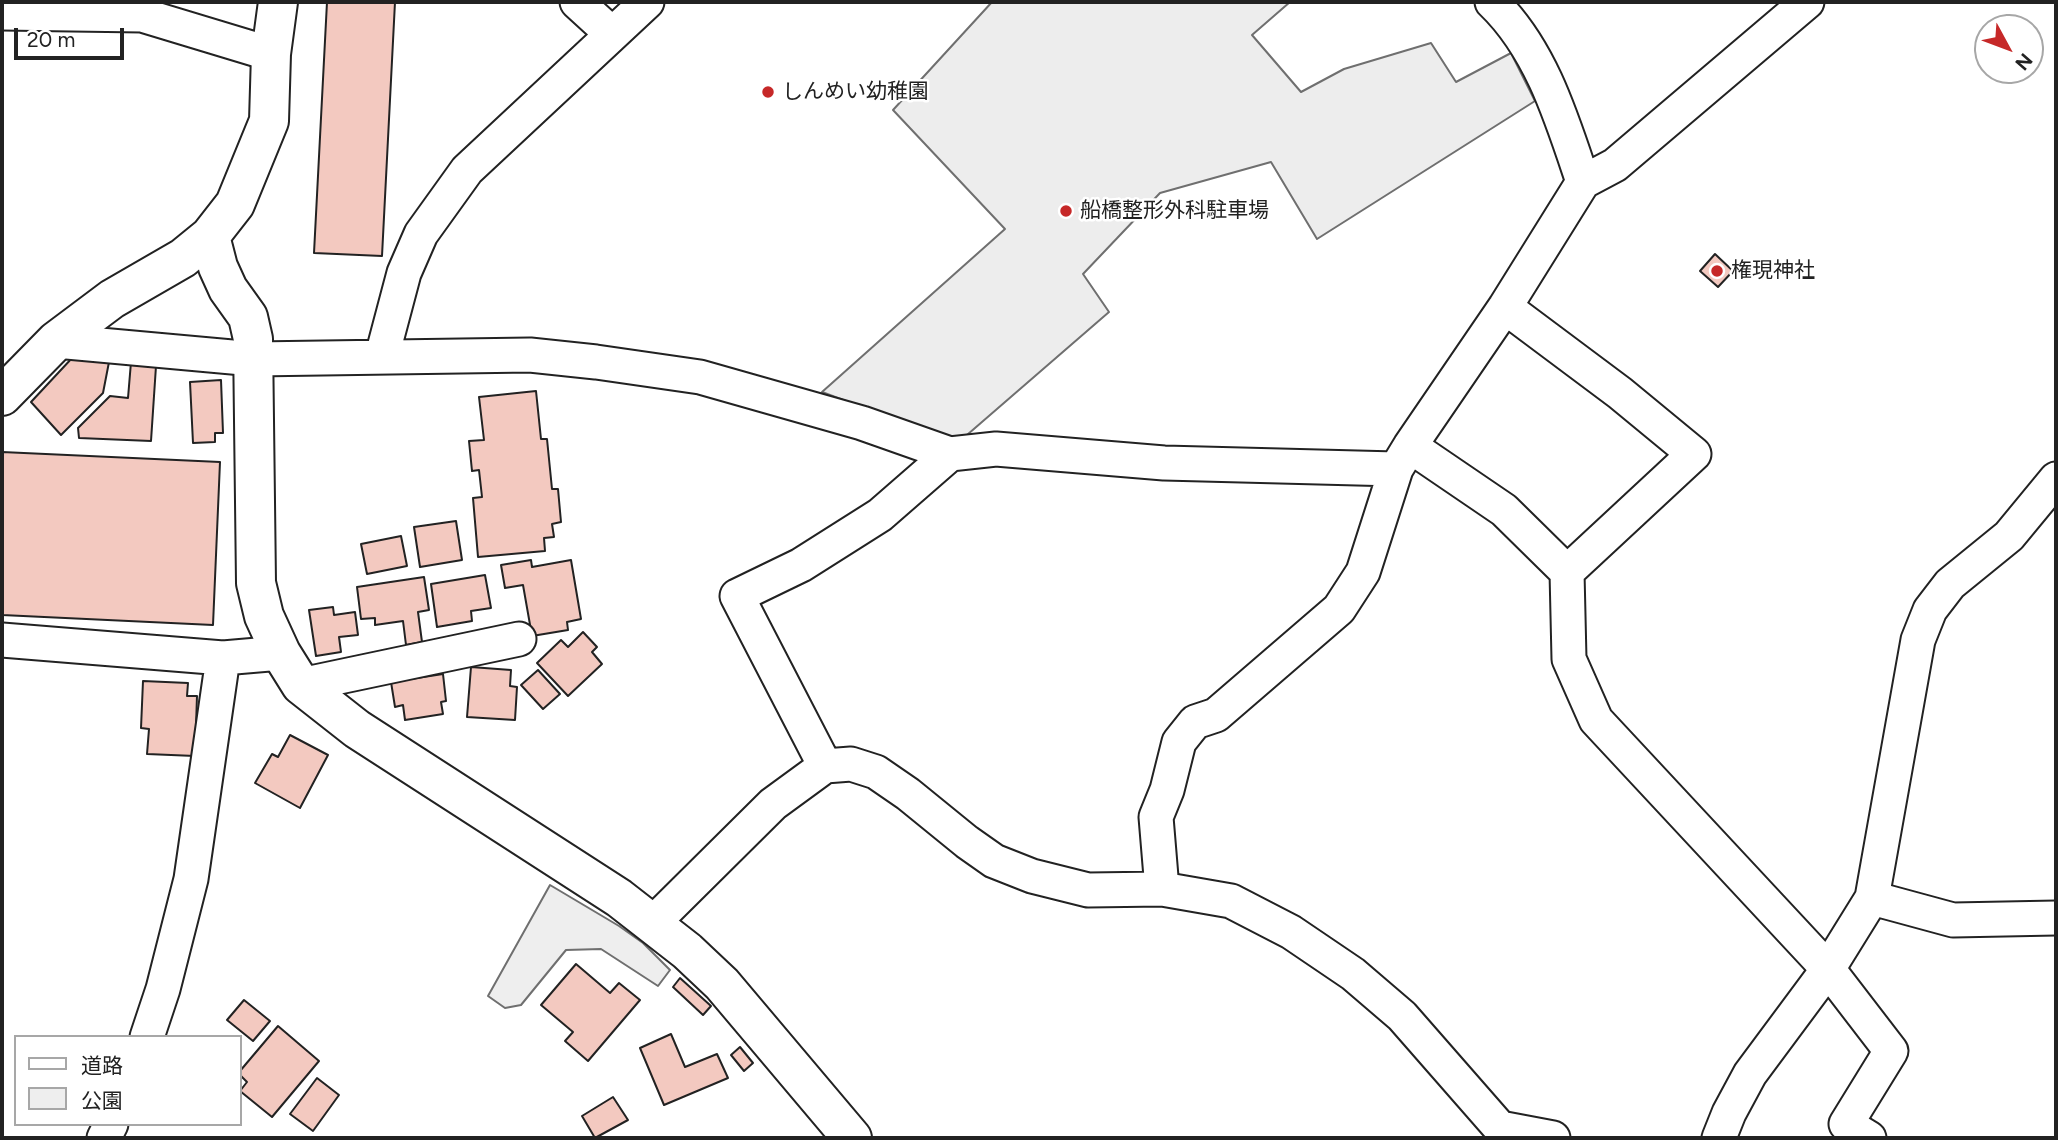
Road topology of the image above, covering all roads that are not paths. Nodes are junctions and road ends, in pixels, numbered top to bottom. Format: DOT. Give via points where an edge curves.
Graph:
graph roads {
  1 [pos="278,2"];
  2 [pos="577,2"];
  3 [pos="647,2"];
  4 [pos="1492,2"];
  5 [pos="1807,2"];
  6 [pos="2,13"];
  7 [pos="612,34"];
  8 [pos="271,54"];
  9 [pos="1583,182"];
  10 [pos="211,236"];
  11 [pos="1505,307"];
  12 [pos="56,341"];
  13 [pos="382,356"];
  14 [pos="254,359"];
  15 [pos="2,396"];
  16 [pos="950,454"];
  17 [pos="1403,458"];
  18 [pos="2056,479"];
  19 [pos="1567,572"];
  20 [pos="519,639"];
  21 [pos="2,640"];
  22 [pos="281,653"];
  23 [pos="223,658"];
  24 [pos="301,685"];
  25 [pos="825,766"];
  26 [pos="1162,889"];
  27 [pos="1872,898"];
  28 [pos="2056,918"];
  29 [pos="652,924"];
  30 [pos="1828,969"];
  31 [pos="148,1035"];
  32 [pos="852,1138"];
  33 [pos="1553,1138"];
  34 [pos="1719,1138"];
  35 [pos="1869,1138"];
  1 -- 8 [label="street"];
  2 -- 7 [label="street"];
  3 -- 7 [label="street"];
  4 -- 9 [label="street" via="1530,52 1557,104"];
  5 -- 9 [label="street" via="1615,165"];
  6 -- 8 [label="street" via="142,15"];
  7 -- 13 [label="street" via="467,170 421,234 404,274"];
  8 -- 10 [label="street" via="269,121 235,204"];
  9 -- 11 [label="street"];
  10 -- 12 [label="street"];
  10 -- 14 [label="street" via="228,289 248,317"];
  11 -- 17 [label="street"];
  11 -- 19 [label="street" via="1695,454"];
  12 -- 14 [label="street"];
  12 -- 15 [label="street"];
  13 -- 14 [label="street"];
  13 -- 16 [label="street" via="530,355 700,377 862,423"];
  14 -- 22 [label="street" via="256,583 264,616"];
  16 -- 17 [label="street" via="996,449 1164,463"];
  16 -- 25 [label="street" via="880,515 801,565 737,596"];
  17 -- 19 [label="street" via="1504,510"];
  17 -- 26 [label="street" via="1363,572 1339,609 1216,715 1195,722 1179,741 1156,817"];
  18 -- 27 [label="street" via="2009,536 1950,583 1930,610 1918,640"];
  19 -- 30 [label="street" via="1569,659 1597,720"];
  20 -- 24 [label="street"];
  21 -- 23 [label="street"];
  22 -- 23 [label="street"];
  22 -- 24 [label="street"];
  23 -- 31 [label="street" via="191,879"];
  24 -- 29 [label="street" via="357,729"];
  25 -- 26 [label="street" via="851,764 876,772 994,861 1032,876 1088,890"];
  25 -- 29 [label="street" via="773,804"];
  26 -- 33 [label="street" via="1231,901 1292,932 1353,974 1402,1016 1500,1128"];
  27 -- 28 [label="street" via="1953,920"];
  27 -- 30 [label="street"];
  29 -- 32 [label="street" via="722,984"];
  30 -- 34 [label="street" via="1750,1074"];
  30 -- 35 [label="street" via="1891,1051 1846,1124"];
}
